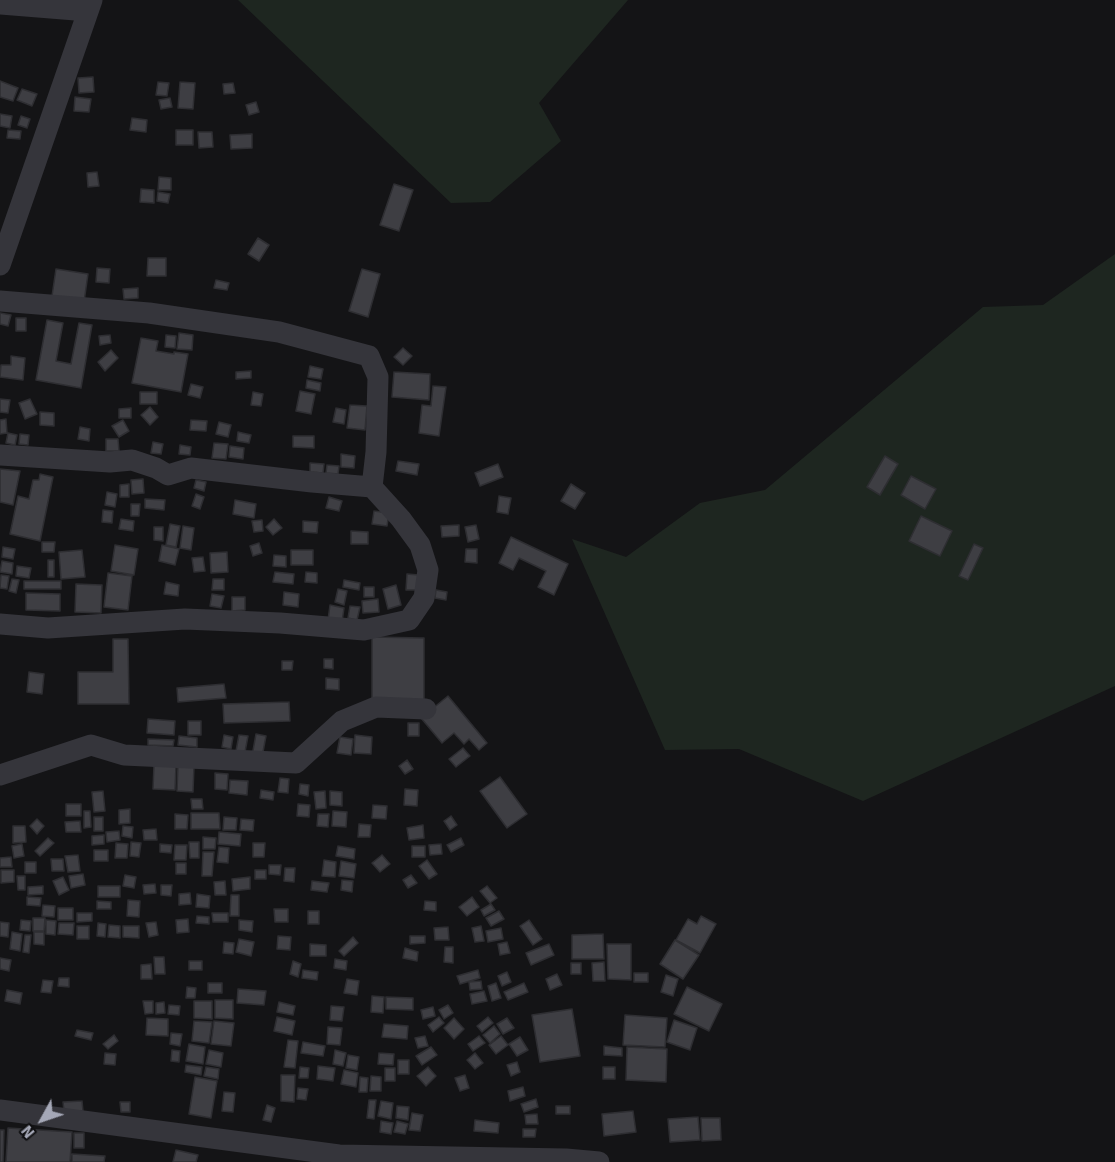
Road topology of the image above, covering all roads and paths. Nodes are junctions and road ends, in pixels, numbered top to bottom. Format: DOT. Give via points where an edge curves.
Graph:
graph roads {
  1 [pos="0,4"];
  2 [pos="90,6"];
  3 [pos="0,266"];
  4 [pos="0,301"];
  5 [pos="0,455"];
  6 [pos="372,487"];
  7 [pos="0,624"];
  8 [pos="426,709"];
  9 [pos="0,775"];
  10 [pos="0,1110"];
  11 [pos="599,1162"];
  1 -- 2 [label="street"];
  2 -- 3 [label="street"];
  4 -- 6 [label="street" via="149,313 267,330 369,357 378,377"];
  5 -- 6 [label="street" via="132,460 168,476 192,468"];
  6 -- 7 [label="street" via="420,545 428,570 424,598 409,620 364,630 186,619 48,628"];
  8 -- 9 [label="street" via="376,707 342,721 296,764 124,755 91,745"];
  10 -- 11 [label="street" via="339,1155"];
}
